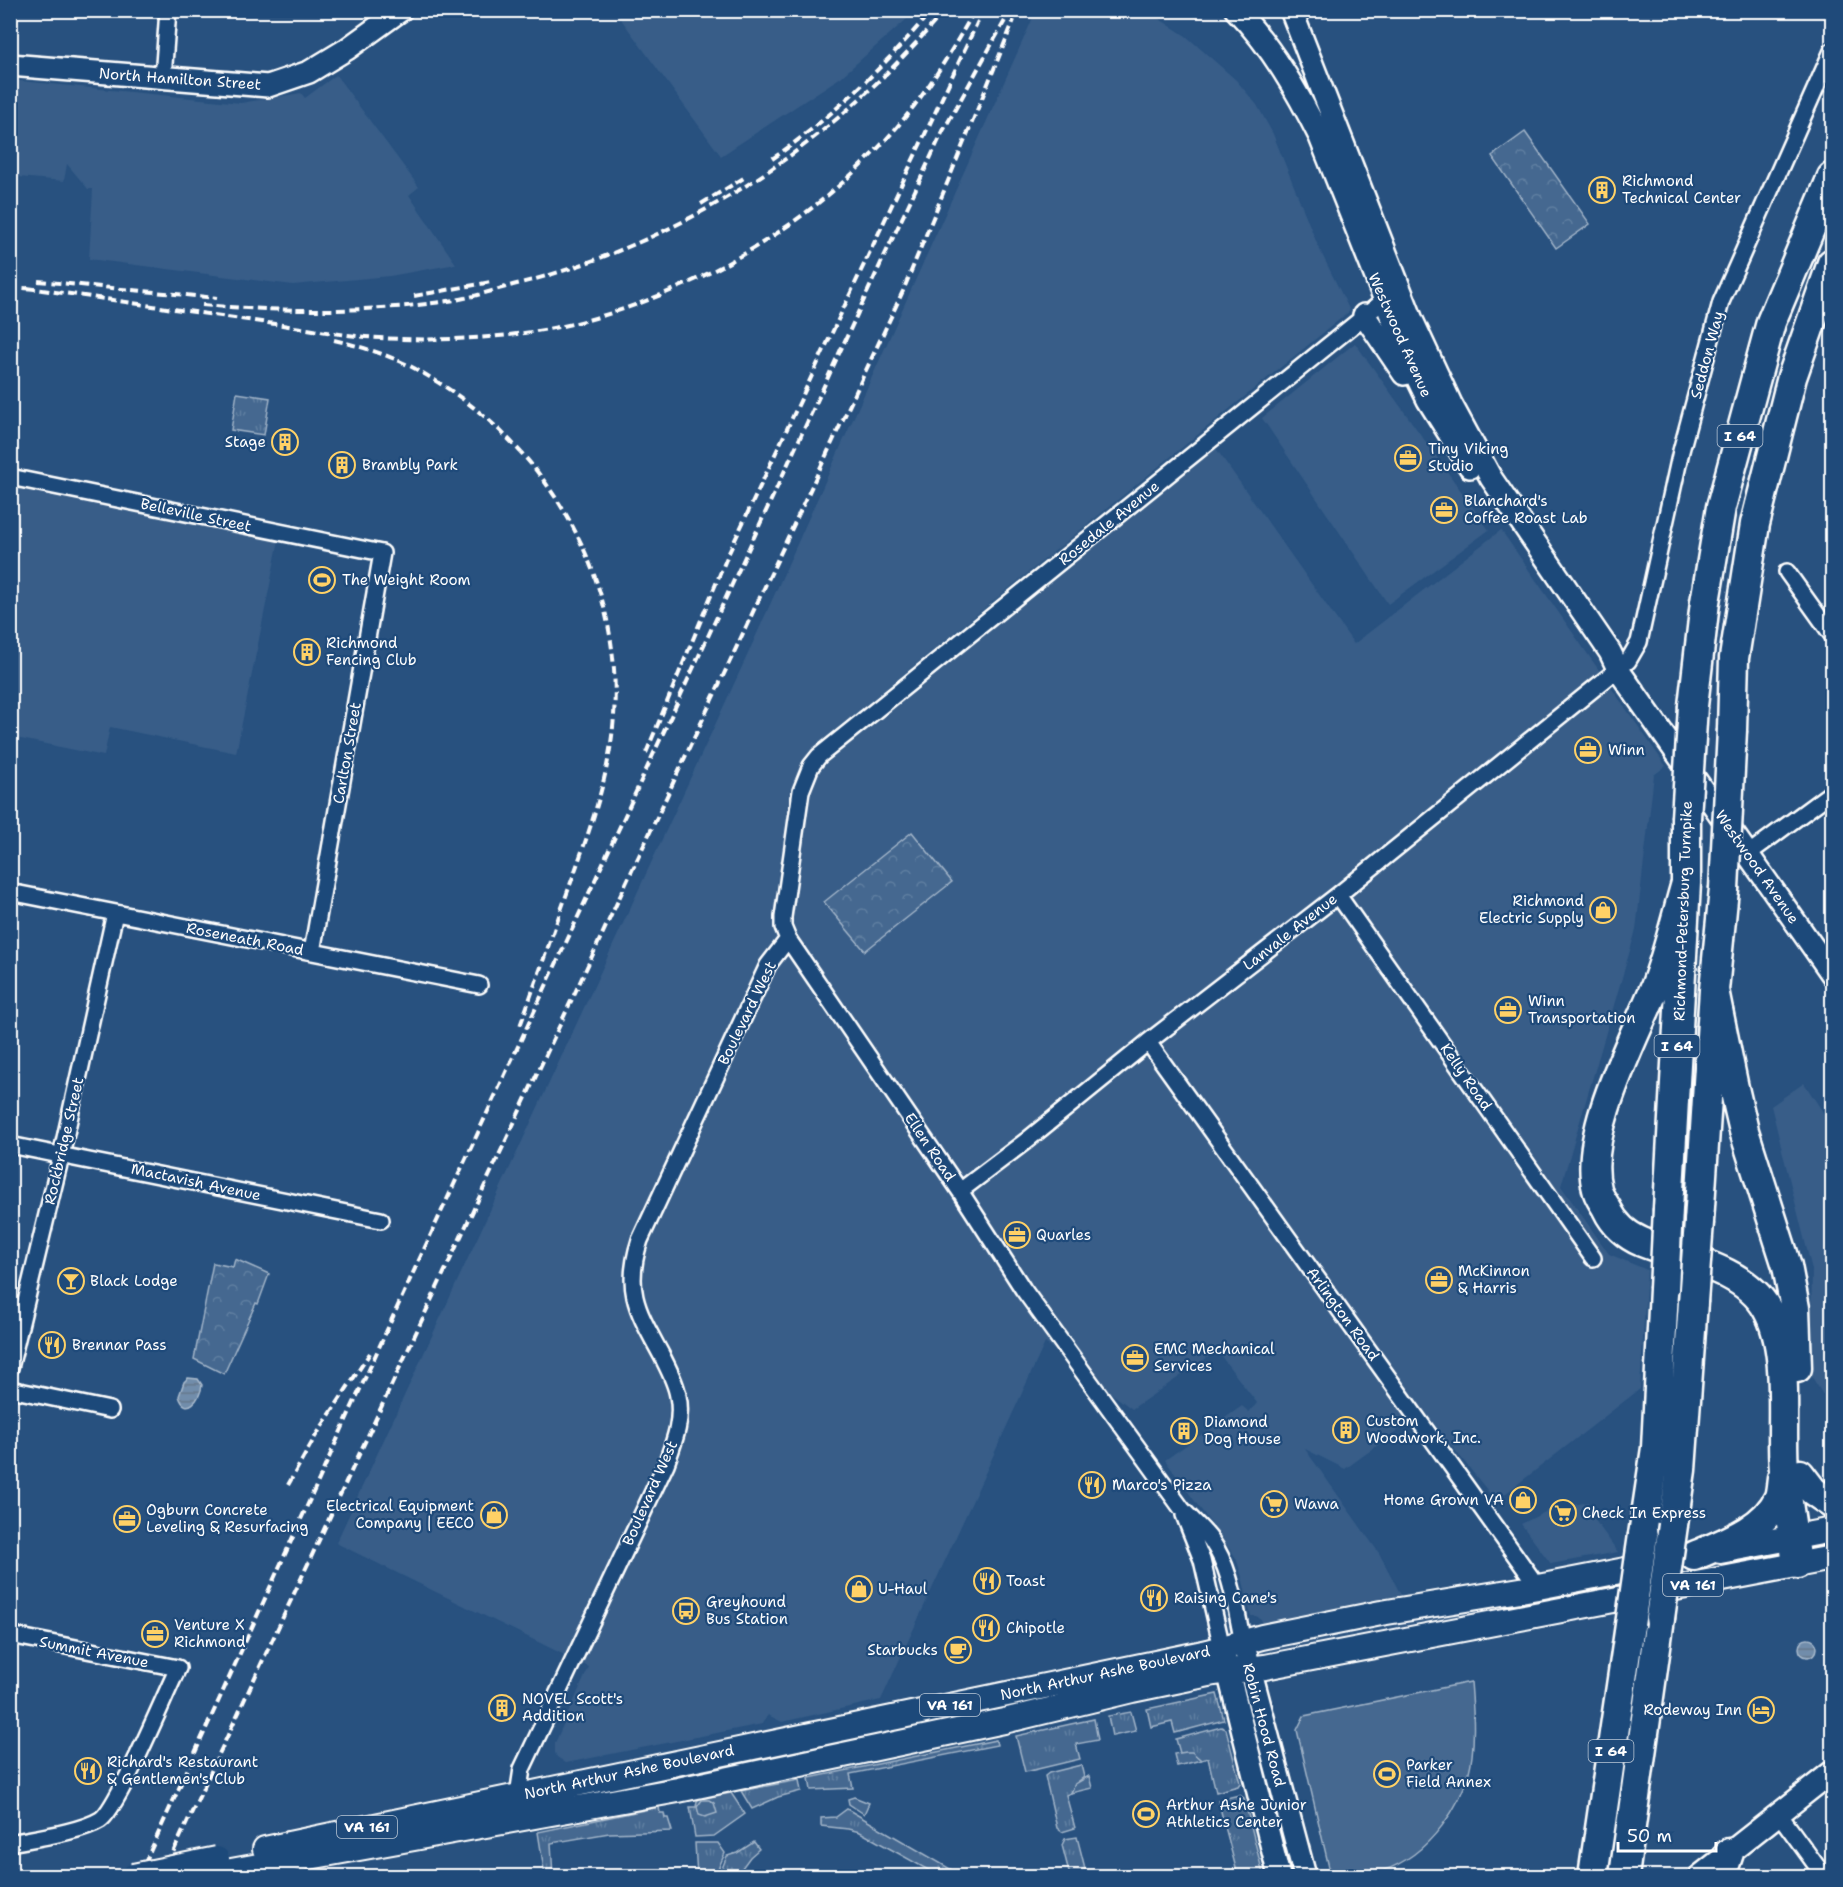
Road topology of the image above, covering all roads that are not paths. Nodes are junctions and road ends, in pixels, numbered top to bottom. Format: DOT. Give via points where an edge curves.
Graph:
graph roads {
  1 [pos="168,10"];
  2 [pos="401,10"];
  3 [pos="1236,10"];
  4 [pos="1291,10"];
  5 [pos="1833,51"];
  6 [pos="10,65"];
  7 [pos="163,78"];
  8 [pos="1833,177"];
  9 [pos="1833,263"];
  10 [pos="1391,294"];
  11 [pos="1364,315"];
  12 [pos="1446,430"];
  13 [pos="10,477"];
  14 [pos="382,553"];
  15 [pos="1787,572"];
  16 [pos="1833,635"];
  17 [pos="1618,671"];
  18 [pos="819,756"];
  19 [pos="1833,792"];
  20 [pos="1748,854"];
  21 [pos="1686,883"];
  22 [pos="10,892"];
  23 [pos="1338,895"];
  24 [pos="115,913"];
  25 [pos="788,939"];
  26 [pos="312,952"];
  27 [pos="1833,975"];
  28 [pos="479,986"];
  29 [pos="1714,990"];
  30 [pos="1148,1042"];
  31 [pos="10,1145"];
  32 [pos="61,1156"];
  33 [pos="960,1191"];
  34 [pos="381,1220"];
  35 [pos="1593,1258"];
  36 [pos="10,1368"];
  37 [pos="10,1389"];
  38 [pos="110,1410"];
  39 [pos="1792,1472"];
  40 [pos="1833,1504"];
  41 [pos="1182,1509"];
  42 [pos="1833,1530"];
  43 [pos="1807,1551"];
  44 [pos="1694,1556"];
  45 [pos="1538,1587"];
  46 [pos="10,1635"];
  47 [pos="1405,1639"];
  48 [pos="1235,1658"];
  49 [pos="1833,1772"];
  50 [pos="521,1807"];
  51 [pos="1779,1814"];
  52 [pos="1266,1828"];
  53 [pos="10,1843"];
  54 [pos="1725,1865"];
  55 [pos="212,1870"];
  56 [pos="1625,1872"];
  57 [pos="133,1876"];
  58 [pos="1279,1876"];
  59 [pos="1288,1876"];
  60 [pos="1305,1876"];
  61 [pos="1593,1876"];
  62 [pos="1700,1876"];
  63 [pos="1824,1876"];
  1 -- 7 [label="street"];
  2 -- 7 [label="main road, North Hamilton Street" via="309,72 268,86"];
  3 -- 10 [label="main road, Westwood Avenue" via="1277,60 1304,105"];
  4 -- 10 [label="main road, Westwood Avenue"];
  5 -- 17 [label="street, Seddon Way" via="1721,302 1681,451 1639,642"];
  6 -- 7 [label="main road, North Hamilton Street"];
  8 -- 21 [label="highway, Richmond-Petersburg Turnpike / I 64, bridge" via="1771,322 1721,507 1705,602 1694,706"];
  9 -- 29 [label="highway, I 64, bridge" via="1792,377 1755,524 1734,658 1724,890"];
  10 -- 11 [label="street, Rosedale Avenue"];
  10 -- 12 [label="main road, Westwood Avenue" via="1410,363"];
  10 -- 17 [label="main road, Westwood Avenue" via="1486,468 1610,652"];
  11 -- 12 [label="main road"];
  11 -- 18 [label="street, Rosedale Avenue"];
  12 -- 17 [label="main road, Westwood Avenue" via="1605,661"];
  13 -- 14 [label="street, Belleville Street"];
  14 -- 26 [label="street, Carlton Street"];
  15 -- 16 [label="street"];
  17 -- 20 [label="main road, Westwood Avenue"];
  17 -- 23 [label="street, Lanvale Avenue"];
  18 -- 25 [label="street, Ellen Road" via="804,780 798,805 783,917"];
  19 -- 20 [label="street"];
  20 -- 27 [label="main road, Westwood Avenue"];
  21 -- 39 [label="highway" via="1656,984 1599,1128 1597,1189 1610,1216 1623,1231 1640,1242 1742,1282 1761,1299 1778,1342"];
  21 -- 61 [label="highway, Richmond-Petersburg Turnpike / I 64, bridge" via="1656,1448"];
  22 -- 24 [label="street, Roseneath Road"];
  23 -- 30 [label="street, Lanvale Avenue"];
  23 -- 35 [label="street, Kelly Road"];
  24 -- 26 [label="street, Roseneath Road"];
  24 -- 32 [label="street, Rockbridge Street"];
  25 -- 33 [label="street, Ellen Road"];
  25 -- 50 [label="street, Boulevard West" via="768,965 634,1256 633,1292 640,1314 677,1389 677,1432 666,1464 522,1769"];
  26 -- 28 [label="street, Roseneath Road"];
  29 -- 39 [label="highway" via="1742,1120 1787,1266 1795,1308"];
  29 -- 56 [label="highway, I 64, bridge" via="1681,1470"];
  30 -- 33 [label="street, Lanvale Avenue"];
  30 -- 45 [label="street, Arlington Road"];
  31 -- 32 [label="street, Mactavish Avenue"];
  32 -- 34 [label="street, Mactavish Avenue"];
  32 -- 36 [label="street, Rockbridge Street"];
  33 -- 41 [label="street, Ellen Road" via="1018,1282"];
  37 -- 38 [label="street"];
  39 -- 40 [label="highway"];
  39 -- 43 [label="highway"];
  39 -- 44 [label="highway" via="1768,1514 1757,1524"];
  41 -- 48 [label="street, Ellen Road"];
  41 -- 48 [label="street, Ellen Road" via="1209,1537 1230,1580"];
  42 -- 43 [label="main road, North Arthur Ashe Boulevard / VA 161"];
  43 -- 44 [label="main road, North Arthur Ashe Boulevard / VA 161"];
  43 -- 47 [label="main road, North Arthur Ashe Boulevard / VA 161"];
  44 -- 45 [label="main road, North Arthur Ashe Boulevard / VA 161"];
  45 -- 47 [label="main road" via="1525,1606 1449,1623"];
  45 -- 48 [label="main road, North Arthur Ashe Boulevard / VA 161" via="1381,1613"];
  46 -- 53 [label="street, Summit Avenue" via="178,1668 106,1816 79,1828"];
  47 -- 48 [label="main road, North Arthur Ashe Boulevard / VA 161"];
  48 -- 50 [label="main road, North Arthur Ashe Boulevard / VA 161" via="1047,1711 799,1765 678,1790"];
  48 -- 52 [label="main road, Robin Hood Road"];
  48 -- 60 [label="main road, Robin Hood Road"];
  49 -- 51 [label="main road"];
  50 -- 55 [label="main road, North Arthur Ashe Boulevard / VA 161"];
  51 -- 54 [label="main road"];
  51 -- 63 [label="street"];
  52 -- 58 [label="main road, Robin Hood Road"];
  52 -- 59 [label="main road" via="1279,1847"];
  54 -- 62 [label="main road"];
  55 -- 57 [label="main road, North Arthur Ashe Boulevard / VA 161, bridge"];
}
